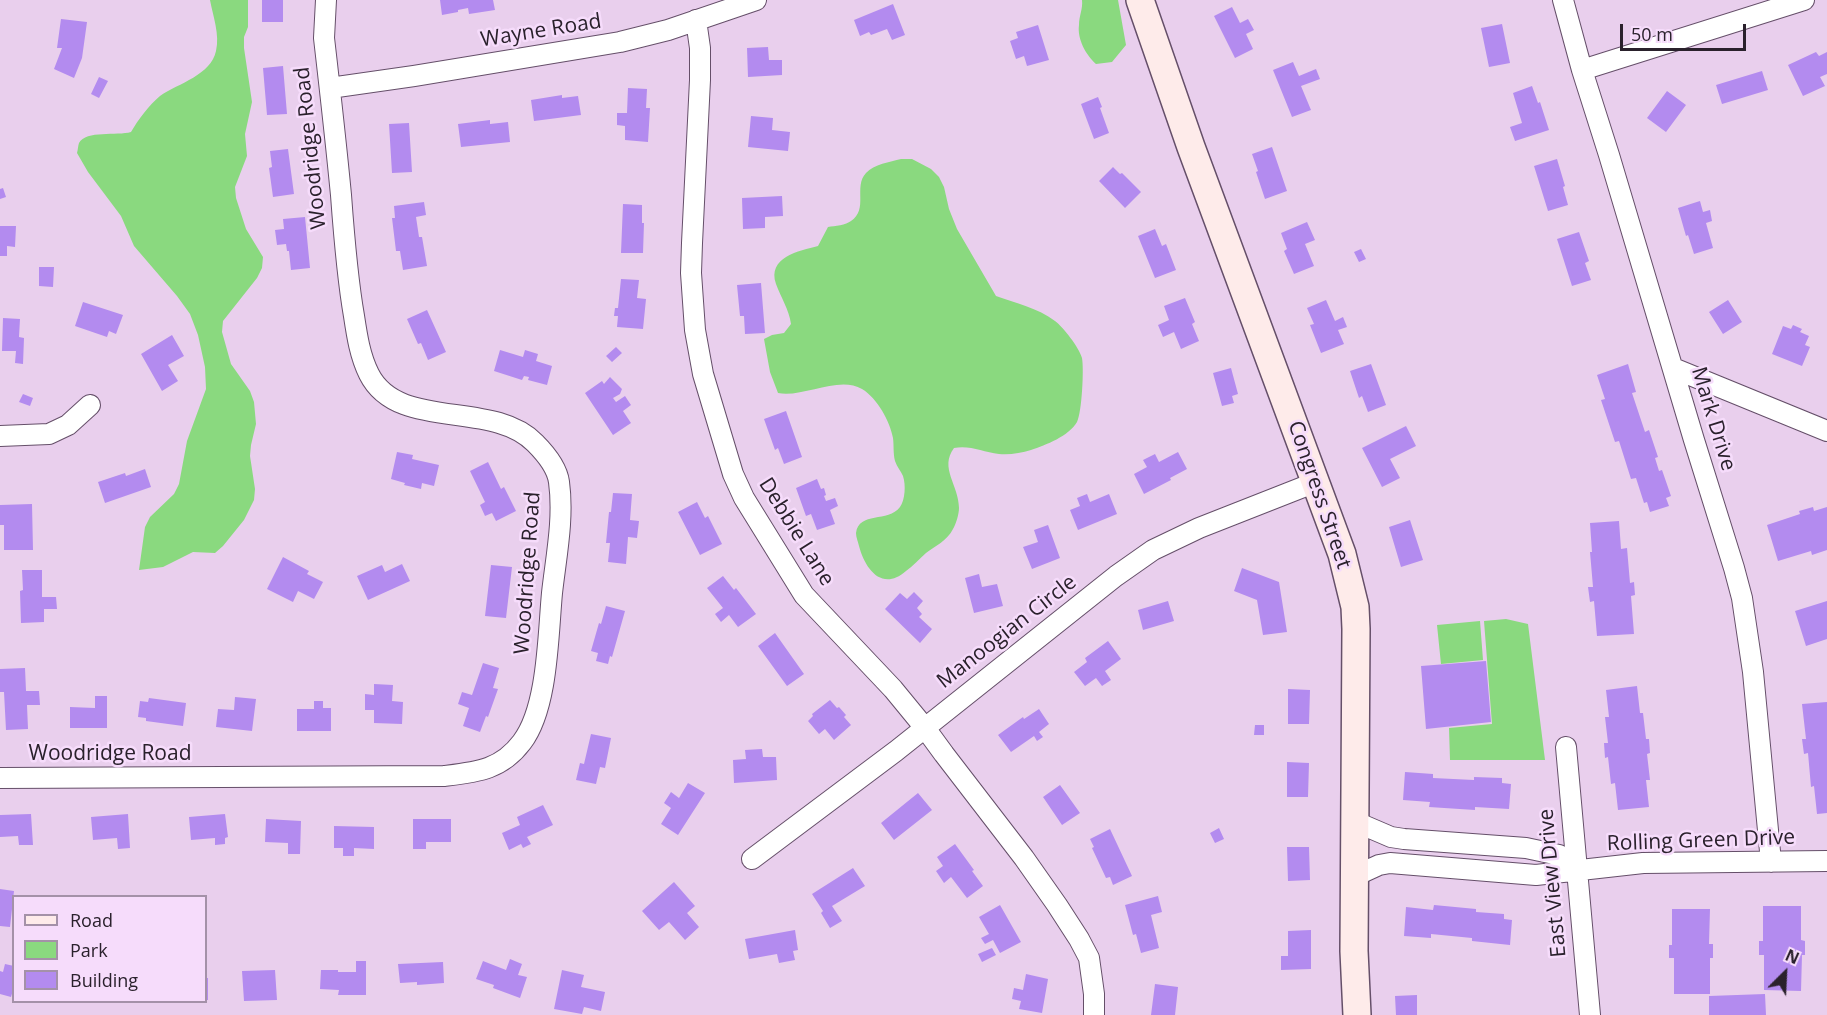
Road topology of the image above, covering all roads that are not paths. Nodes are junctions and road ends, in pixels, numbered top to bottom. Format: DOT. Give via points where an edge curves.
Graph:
graph roads {
  1 [pos="326,0"];
  2 [pos="756,0"];
  3 [pos="1140,0"];
  4 [pos="1563,0"];
  5 [pos="1804,0"];
  6 [pos="696,21"];
  7 [pos="1582,70"];
  8 [pos="330,88"];
  9 [pos="1673,368"];
  10 [pos="90,405"];
  11 [pos="1827,431"];
  12 [pos="0,436"];
  13 [pos="1316,482"];
  14 [pos="925,728"];
  15 [pos="1566,747"];
  16 [pos="0,778"];
  17 [pos="1356,822"];
  18 [pos="752,859"];
  19 [pos="1771,861"];
  20 [pos="1827,861"];
  21 [pos="1576,872"];
  22 [pos="1355,876"];
  23 [pos="1094,1015"];
  24 [pos="1357,1015"];
  25 [pos="1590,1015"];
  1 -- 8 [label="street, Woodridge Road" via="324,38"];
  2 -- 6 [label="street, Wayne Road"];
  3 -- 13 [label="main road, Congress Street"];
  4 -- 7 [label="street, Mark Drive"];
  5 -- 7 [label="street"];
  6 -- 8 [label="street, Wayne Road" via="620,42"];
  6 -- 14 [label="street, Debbie Lane" via="700,80 691,273 695,330 703,374 733,474 804,596 887,682"];
  7 -- 9 [label="street, Mark Drive"];
  8 -- 16 [label="street, Woodridge Road" via="349,290 358,340 370,375 386,396 400,403 506,424 521,431 546,455 558,478 559,540 546,663 532,727 513,752 494,766 444,776"];
  9 -- 11 [label="street"];
  9 -- 19 [label="street, Mark Drive" via="1742,598"];
  10 -- 12 [label="street" via="68,425 49,434"];
  13 -- 14 [label="street, Manoogian Circle" via="1153,550"];
  13 -- 17 [label="main road, Congress Street" via="1342,554 1355,607"];
  14 -- 18 [label="street, Manoogian Circle"];
  14 -- 23 [label="street, Debbie Lane" via="1024,858 1088,954"];
  15 -- 21 [label="street, East View Drive"];
  17 -- 21 [label="street" via="1404,840 1508,846 1559,855"];
  17 -- 22 [label="main road, Congress Street"];
  19 -- 20 [label="street, Rolling Green Drive"];
  19 -- 21 [label="street, Rolling Green Drive" via="1643,864"];
  21 -- 22 [label="street, Rolling Green Drive" via="1521,875 1390,863"];
  21 -- 25 [label="street, East View Drive"];
  22 -- 24 [label="main road, Congress Street"];
}
